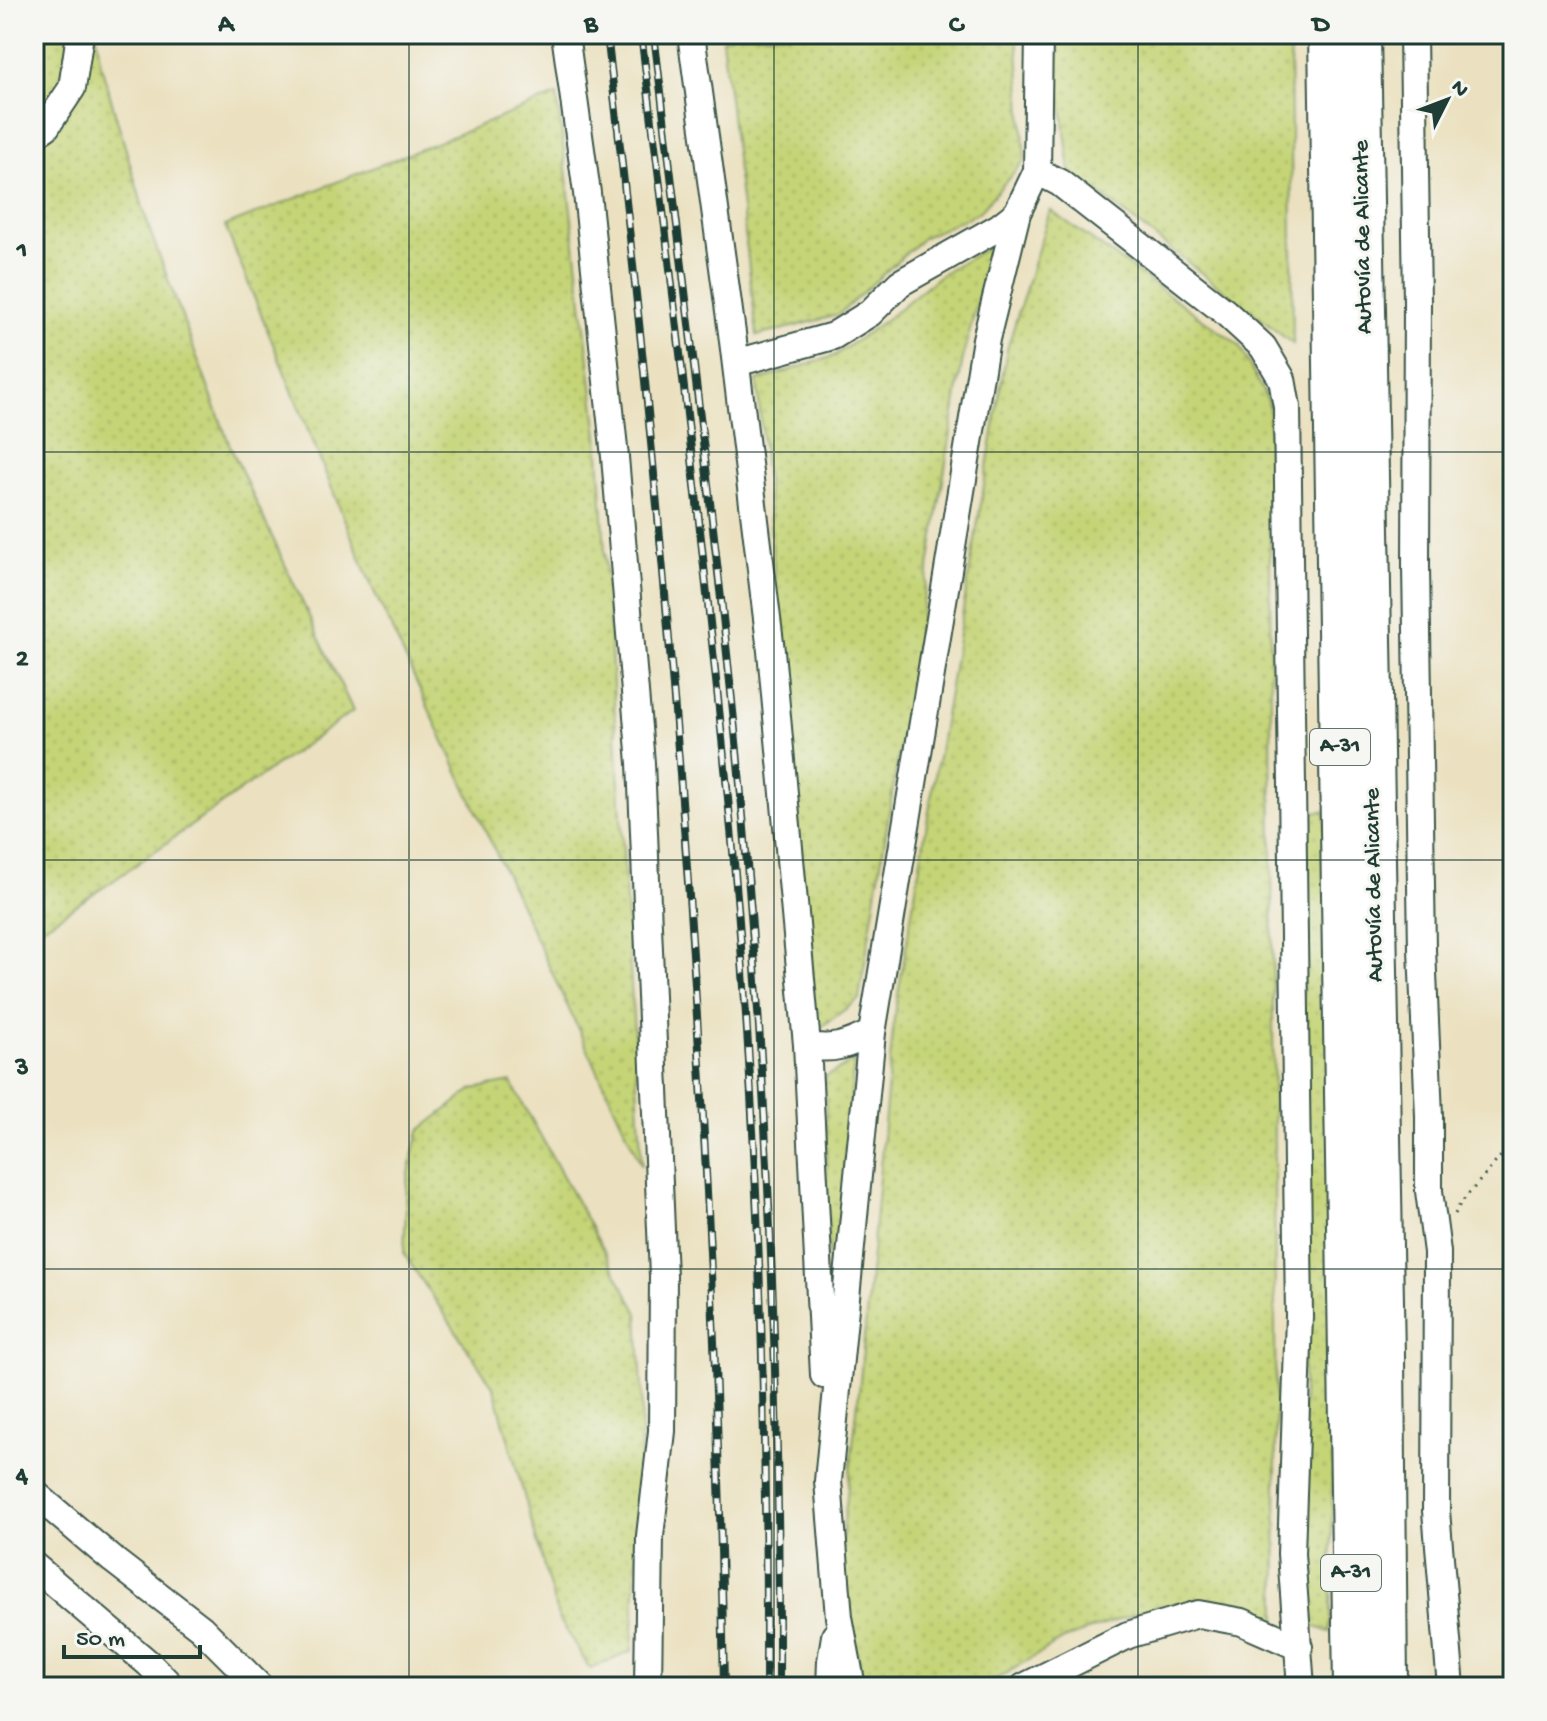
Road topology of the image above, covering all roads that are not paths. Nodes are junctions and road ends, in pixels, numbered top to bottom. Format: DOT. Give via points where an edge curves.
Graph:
graph roads {
  1 [pos="77,34"];
  2 [pos="565,34"];
  3 [pos="691,34"];
  4 [pos="1039,34"];
  5 [pos="1328,34"];
  6 [pos="1361,34"];
  7 [pos="1413,34"];
  8 [pos="34,135"];
  9 [pos="1037,171"];
  10 [pos="1017,213"];
  11 [pos="736,363"];
  12 [pos="872,1033"];
  13 [pos="807,1045"];
  14 [pos="830,1472"];
  15 [pos="34,1493"];
  16 [pos="34,1566"];
  17 [pos="1387,1612"];
  18 [pos="839,1617"];
  19 [pos="1299,1647"];
  20 [pos="172,1687"];
  21 [pos="260,1687"];
  22 [pos="648,1687"];
  23 [pos="830,1687"];
  24 [pos="852,1687"];
  25 [pos="1024,1687"];
  26 [pos="1301,1687"];
  27 [pos="1353,1687"];
  28 [pos="1388,1687"];
  29 [pos="1405,1687"];
  30 [pos="1451,1687"];
  1 -- 8 [label="street" via="72,88 46,127"];
  2 -- 22 [label="street" via="615,457 641,763 663,1276 662,1431 650,1536"];
  3 -- 11 [label="street"];
  4 -- 9 [label="street"];
  5 -- 27 [label="highway, Autovía de Alicante / A-31"];
  6 -- 17 [label="highway, Autovía de Alicante / A-31"];
  7 -- 30 [label="street" via="1422,949 1429,1191 1437,1252 1436,1511"];
  9 -- 10 [label="street"];
  9 -- 19 [label="street" via="1060,183 1263,347 1282,379 1287,407 1299,1316 1291,1554"];
  10 -- 11 [label="street" via="900,283 870,313 833,336"];
  10 -- 12 [label="street" via="986,339"];
  11 -- 13 [label="street" via="771,651"];
  12 -- 13 [label="street" via="846,1046"];
  12 -- 14 [label="street"];
  13 -- 14 [label="street"];
  14 -- 18 [label="street"];
  15 -- 21 [label="street" via="201,1628"];
  16 -- 20 [label="street"];
  17 -- 28 [label="highway, Autovía de Alicante / A-31"];
  17 -- 29 [label="highway"];
  18 -- 23 [label="street"];
  18 -- 24 [label="street"];
  19 -- 25 [label="street" via="1242,1622 1198,1614 1128,1635"];
  19 -- 26 [label="street"];
}
